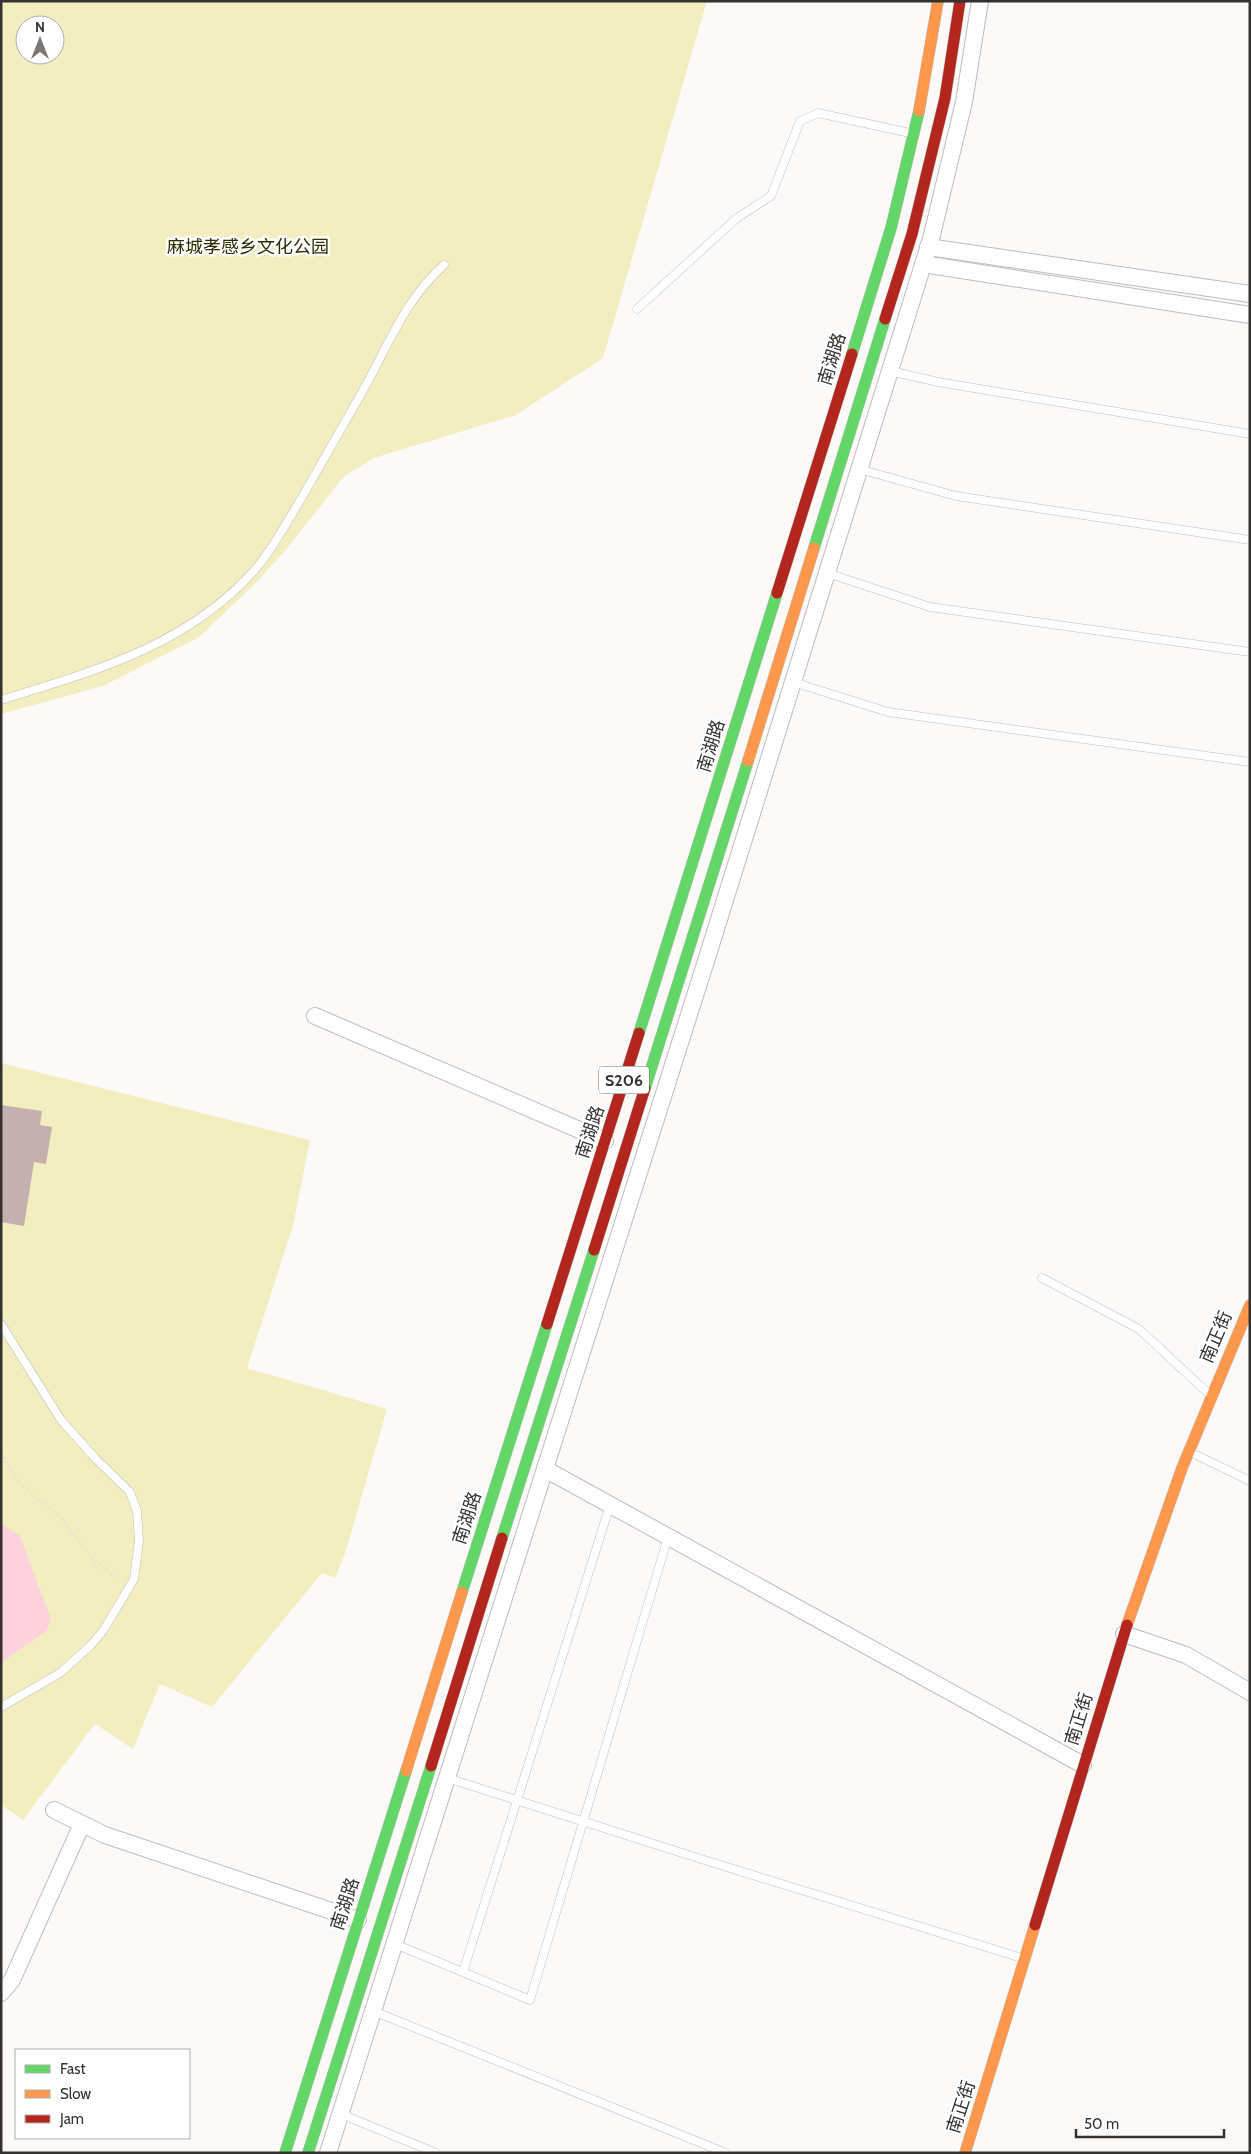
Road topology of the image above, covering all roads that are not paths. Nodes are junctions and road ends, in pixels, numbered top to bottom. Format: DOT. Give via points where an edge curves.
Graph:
graph roads {
  1 [pos="938,1"];
  2 [pos="960,1"];
  3 [pos="980,1"];
  4 [pos="915,134"];
  5 [pos="928,247"];
  6 [pos="923,264"];
  7 [pos="444,265"];
  8 [pos="1250,294"];
  9 [pos="637,309"];
  10 [pos="1250,315"];
  11 [pos="890,371"];
  12 [pos="1250,434"];
  13 [pos="859,469"];
  14 [pos="1250,540"];
  15 [pos="827,573"];
  16 [pos="1250,652"];
  17 [pos="793,682"];
  18 [pos="1,700"];
  19 [pos="1250,762"];
  20 [pos="315,1016"];
  21 [pos="605,1141"];
  22 [pos="1042,1278"];
  23 [pos="1250,1304"];
  24 [pos="1,1324"];
  25 [pos="1210,1395"];
  26 [pos="1188,1452"];
  27 [pos="545,1469"];
  28 [pos="1250,1481"];
  29 [pos="610,1505"];
  30 [pos="668,1537"];
  31 [pos="1124,1634"];
  32 [pos="1250,1692"];
  33 [pos="1,1707"];
  34 [pos="1083,1765"];
  35 [pos="447,1778"];
  36 [pos="517,1800"];
  37 [pos="54,1810"];
  38 [pos="583,1822"];
  39 [pos="82,1824"];
  40 [pos="358,1920"];
  41 [pos="395,1944"];
  42 [pos="1025,1959"];
  43 [pos="463,1972"];
  44 [pos="1,1993"];
  45 [pos="373,2011"];
  46 [pos="341,2114"];
  47 [pos="285,2153"];
  48 [pos="308,2153"];
  49 [pos="328,2153"];
  50 [pos="436,2153"];
  51 [pos="726,2153"];
  52 [pos="965,2153"];
  1 -- 4 [label="main road, 南湖路 / S206"];
  2 -- 48 [label="main road, S206" via="945,98 910,243"];
  3 -- 5 [label="street" via="964,102"];
  4 -- 9 [label="lane" via="818,113 800,121 770,196 737,218"];
  4 -- 21 [label="main road, 南湖路 / S206" via="891,228"];
  5 -- 6 [label="street"];
  5 -- 8 [label="street"];
  6 -- 10 [label="street"];
  6 -- 11 [label="street"];
  7 -- 18 [label="lane" via="430,277 408,306 274,546 242,583 203,616 152,647 93,671"];
  11 -- 12 [label="lane" via="938,382"];
  11 -- 13 [label="street"];
  13 -- 14 [label="lane" via="956,496"];
  13 -- 15 [label="street"];
  15 -- 16 [label="lane" via="930,607"];
  15 -- 17 [label="street"];
  17 -- 19 [label="lane" via="888,712"];
  17 -- 27 [label="street"];
  20 -- 21 [label="street"];
  21 -- 40 [label="main road, 南湖路 / S206"];
  22 -- 25 [label="lane" via="1139,1329"];
  23 -- 25 [label="main road, 南正街"];
  24 -- 33 [label="lane" via="61,1420 124,1484 134,1501 139,1541 134,1579 103,1631 76,1660 54,1677"];
  25 -- 26 [label="main road, 南正街"];
  26 -- 28 [label="lane"];
  26 -- 31 [label="main road, 南正街"];
  27 -- 29 [label="street"];
  27 -- 35 [label="street"];
  29 -- 30 [label="street"];
  29 -- 36 [label="lane"];
  30 -- 34 [label="street"];
  30 -- 38 [label="lane"];
  31 -- 32 [label="street" via="1186,1655"];
  31 -- 34 [label="main road, 南正街"];
  34 -- 42 [label="main road, 南正街"];
  35 -- 36 [label="lane"];
  35 -- 41 [label="street"];
  36 -- 38 [label="lane"];
  36 -- 43 [label="lane"];
  37 -- 39 [label="street"];
  38 -- 42 [label="lane"];
  38 -- 43 [label="lane" via="530,2000"];
  39 -- 40 [label="street" via="106,1835"];
  39 -- 44 [label="street" via="12,1980"];
  40 -- 47 [label="main road, 南湖路 / S206"];
  41 -- 43 [label="lane"];
  41 -- 45 [label="street"];
  42 -- 52 [label="main road, 南正街"];
  45 -- 46 [label="street"];
  45 -- 51 [label="lane"];
  46 -- 49 [label="street"];
  46 -- 50 [label="lane"];
}
